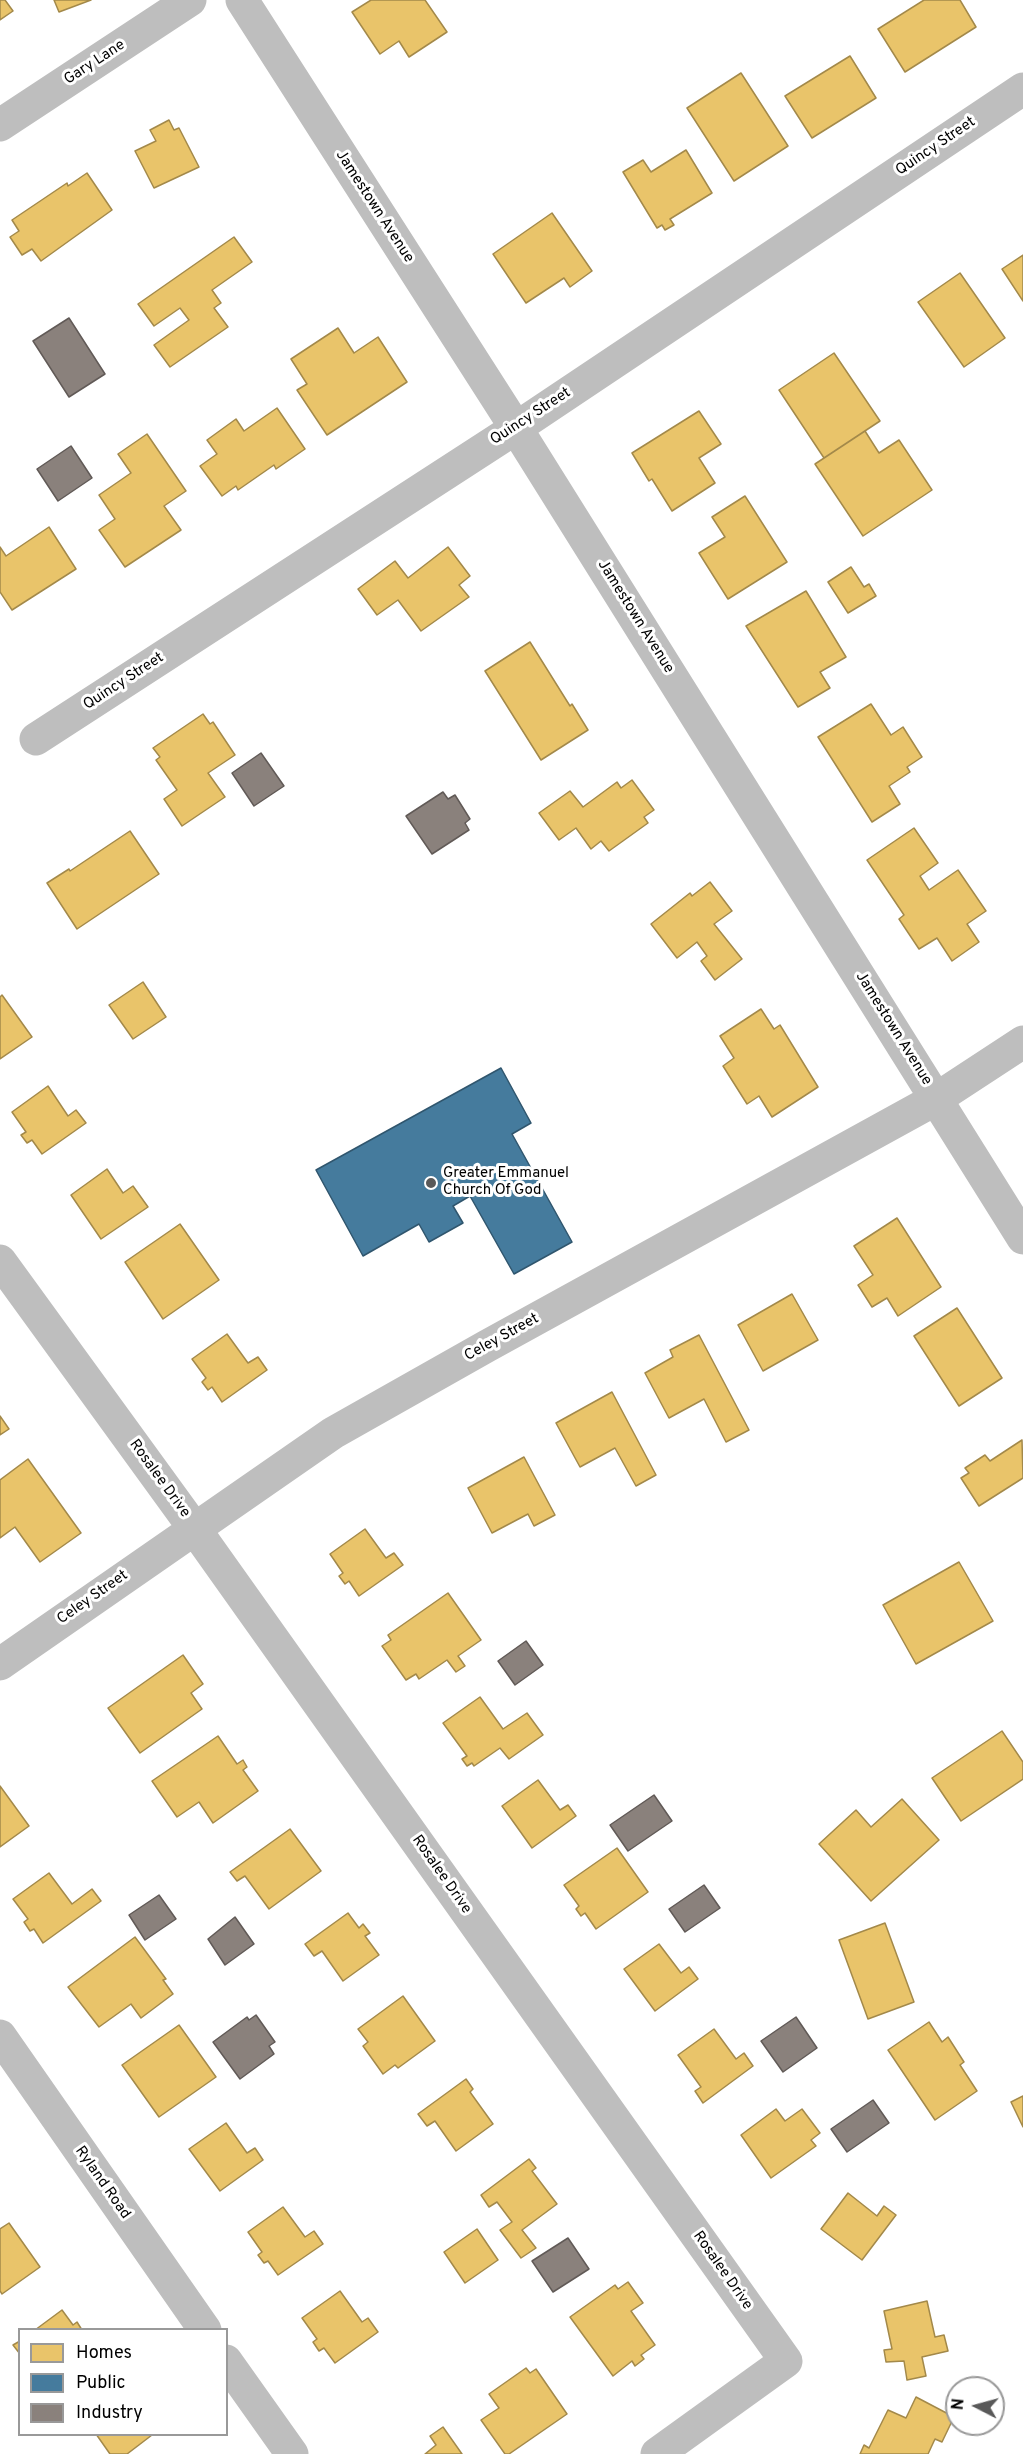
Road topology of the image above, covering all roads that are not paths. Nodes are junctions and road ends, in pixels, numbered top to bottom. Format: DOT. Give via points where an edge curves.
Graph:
graph roads {
  1 [pos="190,0"];
  2 [pos="242,0"];
  3 [pos="1023,89"];
  4 [pos="0,125"];
  5 [pos="516,428"];
  6 [pos="36,739"];
  7 [pos="1023,1042"];
  8 [pos="936,1099"];
  9 [pos="1023,1238"];
  10 [pos="0,1261"];
  11 [pos="194,1528"];
  12 [pos="0,1664"];
  13 [pos="0,2036"];
  14 [pos="204,2328"];
  15 [pos="228,2364"];
  16 [pos="292,2454"];
  17 [pos="657,2454"];
  1 -- 4 [label="street, Gary Lane"];
  2 -- 5 [label="street, Jamestown Avenue"];
  3 -- 5 [label="street, Quincy Street"];
  5 -- 6 [label="street, Quincy Street"];
  5 -- 8 [label="street, Jamestown Avenue"];
  7 -- 8 [label="street, Celey Street"];
  8 -- 9 [label="street, Jamestown Avenue"];
  8 -- 11 [label="street, Celey Street" via="333,1433"];
  10 -- 11 [label="street, Rosalee Drive"];
  11 -- 12 [label="street, Celey Street"];
  11 -- 17 [label="street, Rosalee Drive" via="786,2361"];
  13 -- 14 [label="street, Ryland Road"];
  15 -- 16 [label="street"];
}
